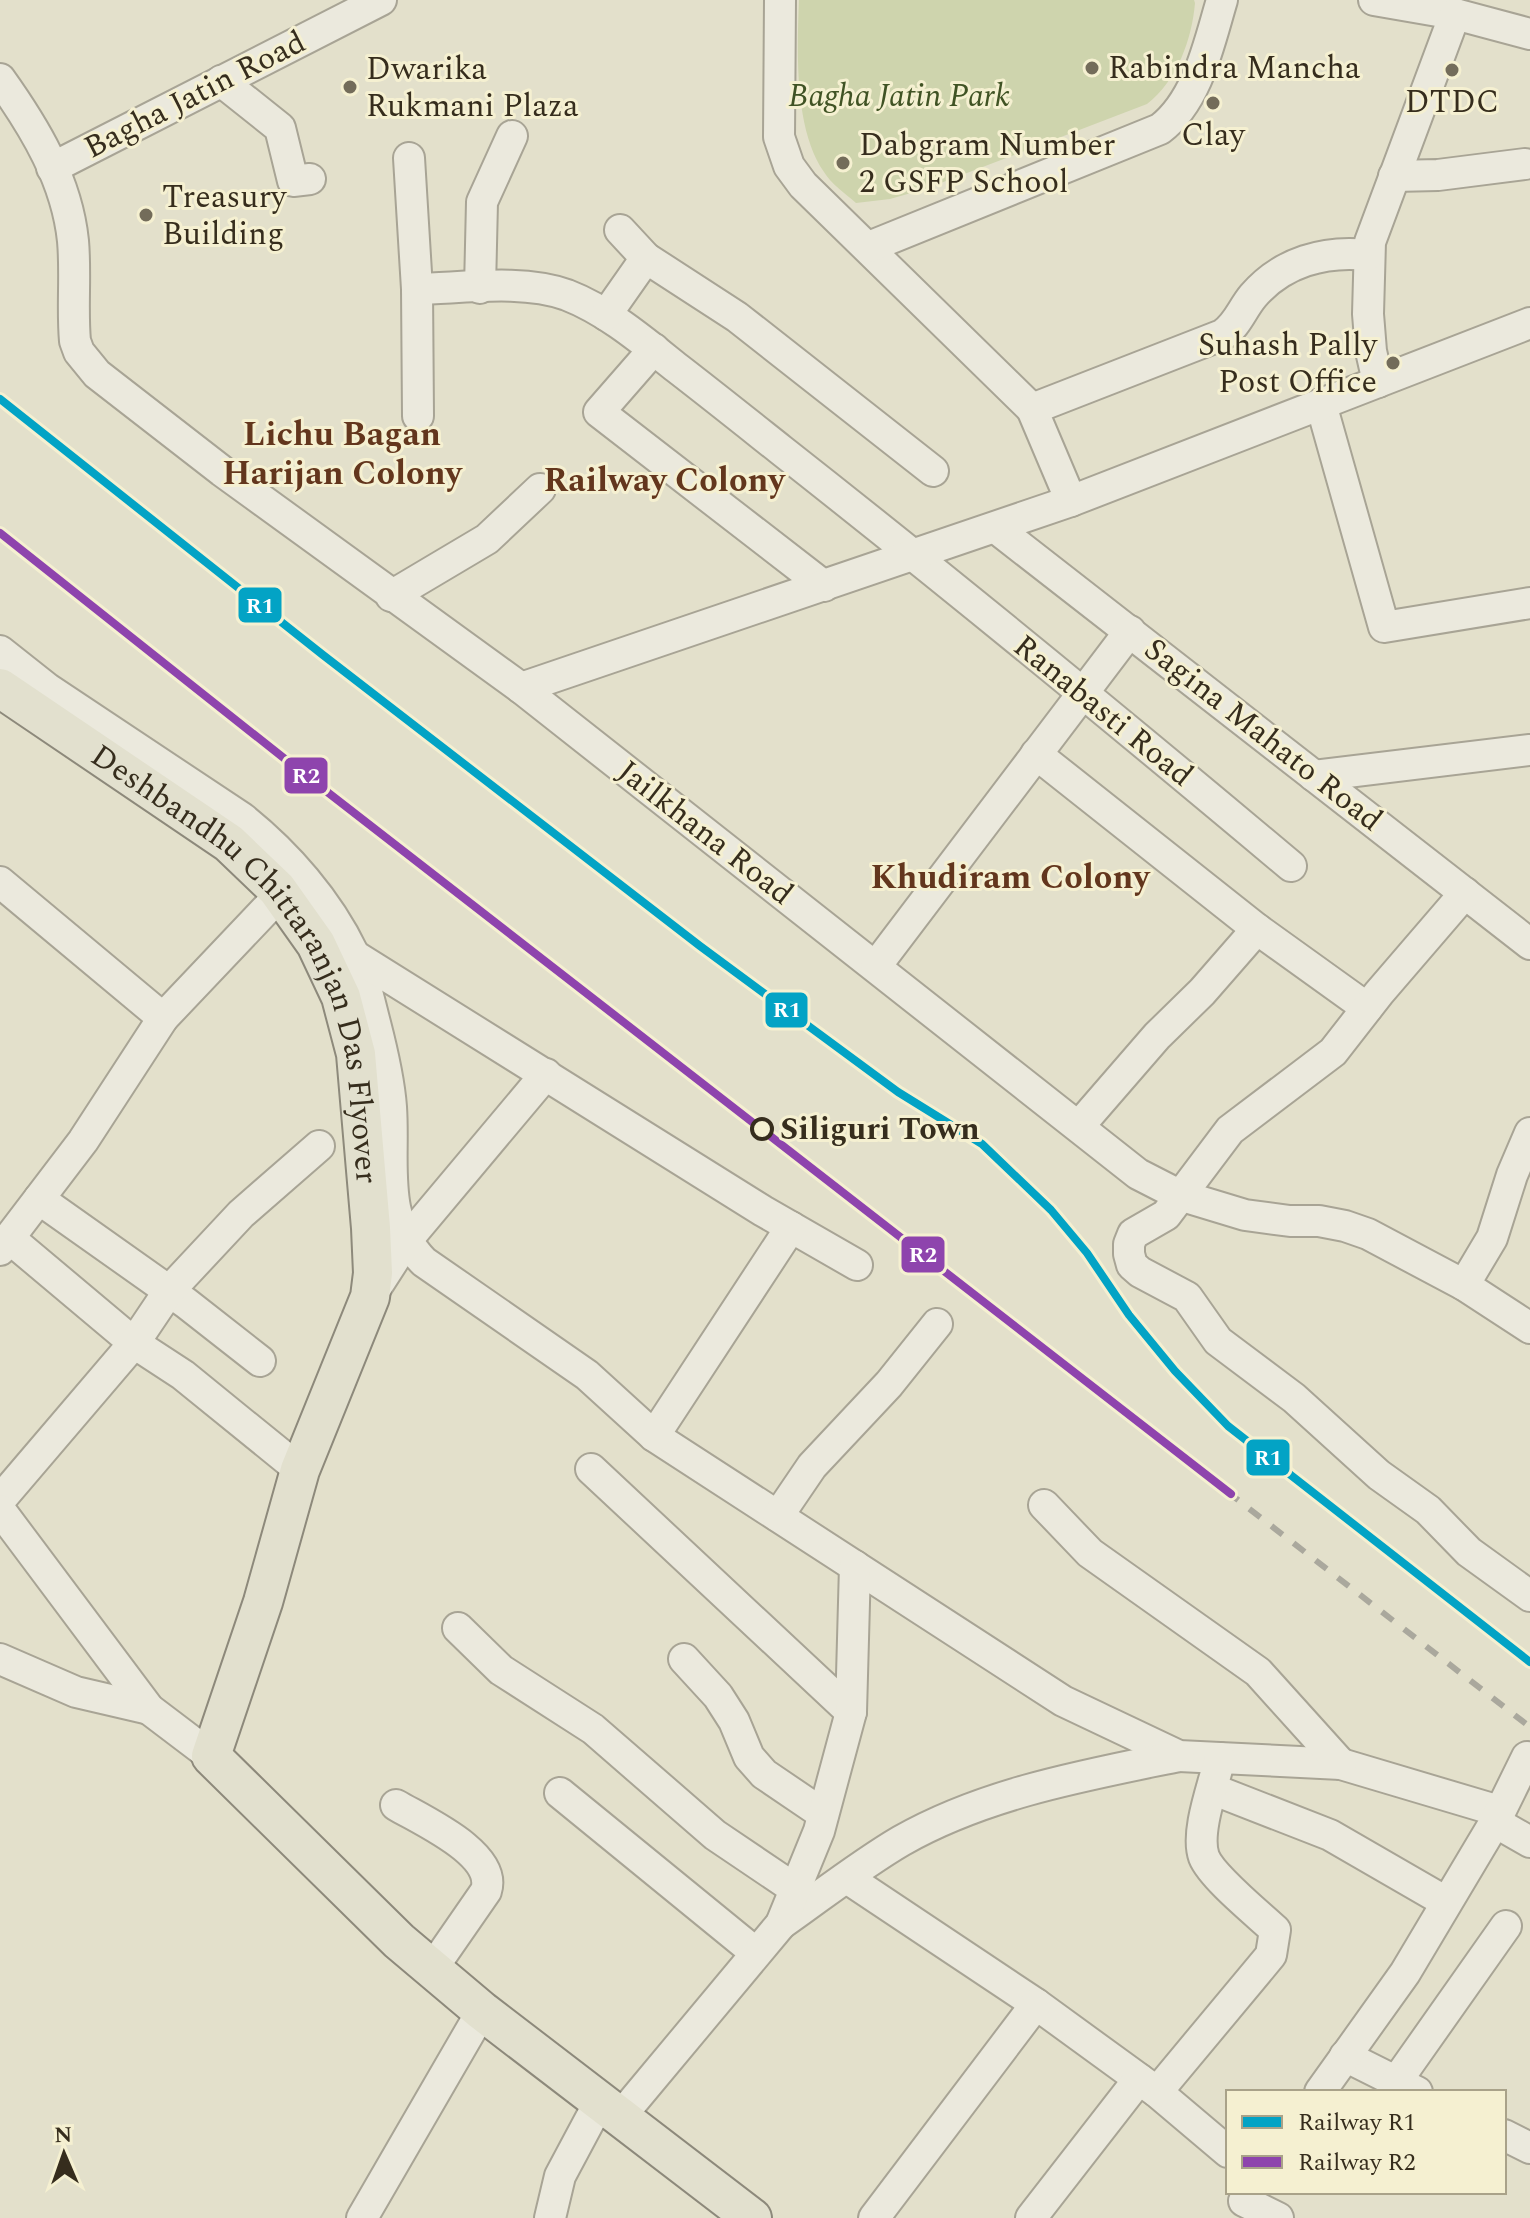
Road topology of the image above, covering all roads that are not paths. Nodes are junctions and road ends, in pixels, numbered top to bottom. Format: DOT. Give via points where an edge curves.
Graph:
graph roads {
  1 [pos="381,0"];
  2 [pos="780,0"];
  3 [pos="1222,0"];
  4 [pos="1374,0"];
  5 [pos="1466,11"];
  6 [pos="1530,34"];
  7 [pos="0,79"];
  8 [pos="221,81"];
  9 [pos="512,136"];
  10 [pos="409,158"];
  11 [pos="1525,164"];
  12 [pos="52,168"];
  13 [pos="1394,176"];
  14 [pos="310,179"];
  15 [pos="620,230"];
  16 [pos="869,247"];
  17 [pos="1368,255"];
  18 [pos="646,258"];
  19 [pos="480,288"];
  20 [pos="417,289"];
  21 [pos="606,315"];
  22 [pos="1530,323"];
  23 [pos="654,349"];
  24 [pos="1378,382"];
  25 [pos="1321,404"];
  26 [pos="1032,409"];
  27 [pos="418,416"];
  28 [pos="933,471"];
  29 [pos="540,489"];
  30 [pos="1071,501"];
  31 [pos="996,528"];
  32 [pos="915,555"];
  33 [pos="824,586"];
  34 [pos="391,596"];
  35 [pos="1530,603"];
  36 [pos="1130,631"];
  37 [pos="0,651"];
  38 [pos="0,688"];
  39 [pos="521,688"];
  40 [pos="1084,692"];
  41 [pos="1530,750"];
  42 [pos="1036,754"];
  43 [pos="1314,776"];
  44 [pos="1291,866"];
  45 [pos="0,882"];
  46 [pos="1465,893"];
  47 [pos="276,899"];
  48 [pos="1257,929"];
  49 [pos="1530,944"];
  50 [pos="355,956"];
  51 [pos="876,966"];
  52 [pos="1367,1008"];
  53 [pos="163,1018"];
  54 [pos="546,1074"];
  55 [pos="1079,1126"];
  56 [pos="1530,1133"];
  57 [pos="319,1146"];
  58 [pos="1179,1195"];
  59 [pos="39,1199"];
  60 [pos="791,1227"];
  61 [pos="4,1244"];
  62 [pos="389,1248"];
  63 [pos="857,1265"];
  64 [pos="1464,1285"];
  65 [pos="169,1291"];
  66 [pos="937,1324"];
  67 [pos="1530,1328"];
  68 [pos="134,1343"];
  69 [pos="260,1361"];
  70 [pos="654,1436"];
  71 [pos="591,1469"];
  72 [pos="300,1470"];
  73 [pos="0,1500"];
  74 [pos="1044,1505"];
  75 [pos="0,1510"];
  76 [pos="778,1516"];
  77 [pos="855,1566"];
  78 [pos="1530,1596"];
  79 [pos="458,1628"];
  80 [pos="0,1659"];
  81 [pos="684,1659"];
  82 [pos="149,1709"];
  83 [pos="851,1712"];
  84 [pos="211,1756"];
  85 [pos="1179,1756"];
  86 [pos="1527,1757"];
  87 [pos="1220,1758"];
  88 [pos="1341,1764"];
  89 [pos="1212,1789"];
  90 [pos="560,1793"];
  91 [pos="396,1805"];
  92 [pos="823,1814"];
  93 [pos="1497,1816"];
  94 [pos="1530,1842"];
  95 [pos="847,1878"];
  96 [pos="795,1889"];
  97 [pos="1446,1902"];
  98 [pos="781,1924"];
  99 [pos="1506,1926"];
  100 [pos="756,1953"];
  101 [pos="432,1969"];
  102 [pos="1036,2004"];
  103 [pos="482,2011"];
  104 [pos="1345,2056"];
  105 [pos="1148,2086"];
  106 [pos="1407,2087"];
  107 [pos="1321,2090"];
  108 [pos="610,2109"];
  109 [pos="1226,2150"];
  110 [pos="1242,2204"];
  111 [pos="362,2218"];
  112 [pos="550,2218"];
  113 [pos="752,2218"];
  114 [pos="874,2218"];
  115 [pos="1031,2218"];
  116 [pos="1278,2218"];
  1 -- 8 [label="street, Bagha Jatin Road"];
  2 -- 16 [label="street" via="783,154 803,185"];
  3 -- 16 [label="street" via="1193,85 1160,129"];
  4 -- 5 [label="street"];
  5 -- 6 [label="street"];
  5 -- 13 [label="street"];
  7 -- 12 [label="street, Jailkhana Road"];
  8 -- 12 [label="street, Bagha Jatin Road"];
  8 -- 14 [label="street" via="280,128 293,181"];
  9 -- 19 [label="street" via="482,202"];
  10 -- 20 [label="street"];
  11 -- 13 [label="street"];
  12 -- 34 [label="street, Jailkhana Road" via="71,226 75,341 87,364"];
  13 -- 17 [label="street"];
  15 -- 18 [label="street"];
  16 -- 26 [label="street"];
  17 -- 24 [label="street" via="1369,339"];
  17 -- 26 [label="street" via="1324,255 1294,265 1265,283 1222,335"];
  18 -- 21 [label="street"];
  18 -- 28 [label="street" via="737,317"];
  19 -- 20 [label="street, Ranabasti Road"];
  19 -- 21 [label="street, Ranabasti Road" via="551,290"];
  20 -- 27 [label="street"];
  21 -- 23 [label="street, Ranabasti Road"];
  22 -- 24 [label="street"];
  23 -- 32 [label="street, Ranabasti Road"];
  23 -- 33 [label="street" via="599,412"];
  24 -- 25 [label="street"];
  25 -- 30 [label="street"];
  25 -- 35 [label="street" via="1384,627"];
  26 -- 30 [label="street"];
  29 -- 34 [label="street" via="487,539"];
  30 -- 31 [label="street"];
  31 -- 32 [label="street"];
  31 -- 36 [label="street, Sagina Mahato Road"];
  32 -- 33 [label="street"];
  32 -- 40 [label="street, Ranabasti Road"];
  33 -- 39 [label="street"];
  34 -- 39 [label="street, Jailkhana Road"];
  36 -- 40 [label="street"];
  36 -- 43 [label="street, Sagina Mahato Road"];
  37 -- 50 [label="street" via="270,840 335,919"];
  38 -- 62 [label="main road, Deshbandhu Chittaranjan Das Flyover" via="229,843 298,915 341,997 356,1054"];
  39 -- 51 [label="street, Jailkhana Road"];
  40 -- 42 [label="street"];
  40 -- 44 [label="street, Ranabasti Road"];
  41 -- 43 [label="street"];
  42 -- 48 [label="street"];
  42 -- 51 [label="street"];
  43 -- 46 [label="street, Sagina Mahato Road"];
  45 -- 53 [label="street"];
  46 -- 49 [label="street, Sagina Mahato Road"];
  46 -- 52 [label="street"];
  47 -- 53 [label="street"];
  48 -- 52 [label="street"];
  48 -- 55 [label="street"];
  50 -- 54 [label="street"];
  50 -- 62 [label="street" via="391,1105 393,1205 400,1229"];
  51 -- 55 [label="street, Jailkhana Road"];
  52 -- 58 [label="street" via="1333,1052 1230,1130"];
  53 -- 59 [label="street"];
  54 -- 60 [label="street"];
  54 -- 62 [label="street"];
  55 -- 58 [label="street, Jailkhana Road" via="1138,1174"];
  56 -- 64 [label="street" via="1492,1238"];
  57 -- 65 [label="street" via="241,1214"];
  58 -- 64 [label="street, Jailkhana Road" via="1264,1219 1345,1226"];
  58 -- 78 [label="street" via="1166,1215 1133,1234 1132,1265 1187,1297 1218,1341 1428,1510 1469,1552"];
  59 -- 61 [label="street"];
  59 -- 65 [label="street"];
  60 -- 63 [label="street"];
  60 -- 70 [label="street"];
  61 -- 68 [label="street"];
  62 -- 70 [label="street" via="424,1262 587,1375"];
  62 -- 72 [label="main road, Deshbandhu Chittaranjan Das Flyover"];
  64 -- 67 [label="street, Jailkhana Road"];
  65 -- 68 [label="street"];
  65 -- 69 [label="street"];
  66 -- 76 [label="street" via="812,1466"];
  68 -- 72 [label="street" via="183,1375"];
  68 -- 73 [label="street"];
  70 -- 76 [label="street"];
  71 -- 83 [label="street"];
  72 -- 84 [label="main road, Deshbandhu Chittaranjan Das Flyover"];
  74 -- 88 [label="street" via="1090,1553 1258,1672"];
  75 -- 82 [label="street"];
  76 -- 77 [label="street"];
  77 -- 83 [label="street"];
  77 -- 85 [label="street" via="1063,1701"];
  79 -- 96 [label="street" via="501,1670 593,1729 715,1835"];
  80 -- 82 [label="street" via="76,1692"];
  81 -- 92 [label="street" via="718,1696 749,1757 764,1774"];
  82 -- 84 [label="street"];
  83 -- 92 [label="street"];
  84 -- 101 [label="main road"];
  85 -- 87 [label="street"];
  85 -- 95 [label="street" via="1088,1774 970,1809 902,1841"];
  86 -- 93 [label="street"];
  87 -- 88 [label="street"];
  87 -- 89 [label="street"];
  88 -- 93 [label="street"];
  89 -- 97 [label="street" via="1330,1835"];
  89 -- 105 [label="street" via="1202,1842 1205,1859 1275,1930 1271,1955"];
  90 -- 100 [label="street"];
  91 -- 101 [label="street" via="466,1847 490,1881"];
  92 -- 96 [label="street"];
  93 -- 94 [label="street"];
  93 -- 97 [label="street"];
  95 -- 98 [label="street"];
  95 -- 102 [label="street"];
  96 -- 98 [label="street"];
  97 -- 104 [label="street" via="1405,1973"];
  98 -- 100 [label="street"];
  99 -- 106 [label="street"];
  100 -- 108 [label="street"];
  101 -- 103 [label="main road"];
  102 -- 105 [label="street"];
  102 -- 114 [label="street"];
  103 -- 108 [label="main road"];
  103 -- 111 [label="street"];
  104 -- 106 [label="street"];
  104 -- 107 [label="street"];
  105 -- 109 [label="street"];
  105 -- 115 [label="street"];
  108 -- 112 [label="street" via="560,2176"];
  108 -- 113 [label="main road"];
  110 -- 116 [label="street"];
}
